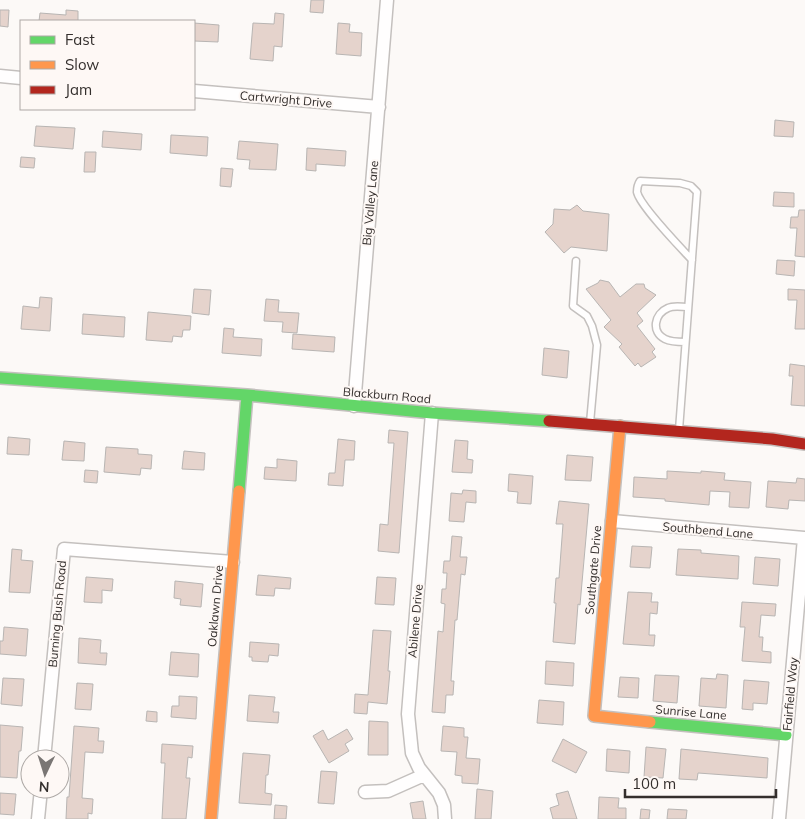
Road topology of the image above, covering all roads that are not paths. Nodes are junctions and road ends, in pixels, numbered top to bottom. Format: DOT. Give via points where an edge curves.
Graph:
graph roads {
  1 [pos="387,0"];
  2 [pos="0,76"];
  3 [pos="20,78"];
  4 [pos="195,91"];
  5 [pos="379,107"];
  6 [pos="692,260"];
  7 [pos="576,262"];
  8 [pos="688,307"];
  9 [pos="685,342"];
  10 [pos="0,378"];
  11 [pos="247,395"];
  12 [pos="354,406"];
  13 [pos="432,413"];
  14 [pos="590,424"];
  15 [pos="620,426"];
  16 [pos="678,431"];
  17 [pos="805,437"];
  18 [pos="772,439"];
  19 [pos="805,444"];
  20 [pos="612,521"];
  21 [pos="804,538"];
  22 [pos="233,562"];
  23 [pos="594,716"];
  24 [pos="786,735"];
  25 [pos="45,749"];
  26 [pos="424,775"];
  27 [pos="365,792"];
  28 [pos="40,799"];
  29 [pos="38,819"];
  30 [pos="211,819"];
  31 [pos="445,819"];
  32 [pos="780,819"];
  1 -- 5 [label="street, Big Valley Lane"];
  2 -- 3 [label="street"];
  4 -- 5 [label="street, Cartwright Drive"];
  5 -- 12 [label="street, Big Valley Lane"];
  6 -- 6 [label="lane" via="697,192 680,183 640,181 637,192 643,204"];
  6 -- 8 [label="lane"];
  7 -- 14 [label="lane" via="573,306 587,316 597,345"];
  8 -- 9 [label="lane"];
  8 -- 9 [label="lane" via="666,309 656,322 662,338"];
  9 -- 16 [label="lane"];
  10 -- 11 [label="street, Blackburn Road"];
  11 -- 12 [label="street, Blackburn Road"];
  11 -- 22 [label="street, Oaklawn Drive"];
  12 -- 13 [label="street, Blackburn Road"];
  13 -- 14 [label="street, Blackburn Road"];
  13 -- 26 [label="street, Abilene Drive" via="408,714 412,753"];
  14 -- 15 [label="street, Blackburn Road"];
  15 -- 16 [label="street, Blackburn Road"];
  15 -- 20 [label="street, Southgate Drive"];
  16 -- 18 [label="street, Blackburn Road"];
  17 -- 18 [label="street, Blackburn Road"];
  18 -- 19 [label="street, Blackburn Road"];
  20 -- 21 [label="street, Southbend Lane"];
  20 -- 23 [label="street, Southgate Drive"];
  21 -- 24 [label="street, Fairfield Way"];
  22 -- 25 [label="street, Burning Bush Road" via="64,549"];
  22 -- 30 [label="street, Oaklawn Drive"];
  23 -- 24 [label="street, Sunrise Lane"];
  24 -- 32 [label="street, Fairfield Way"];
  26 -- 27 [label="street" via="388,791"];
  26 -- 31 [label="street, Abilene Drive" via="439,793"];
  28 -- 29 [label="street"];
}
